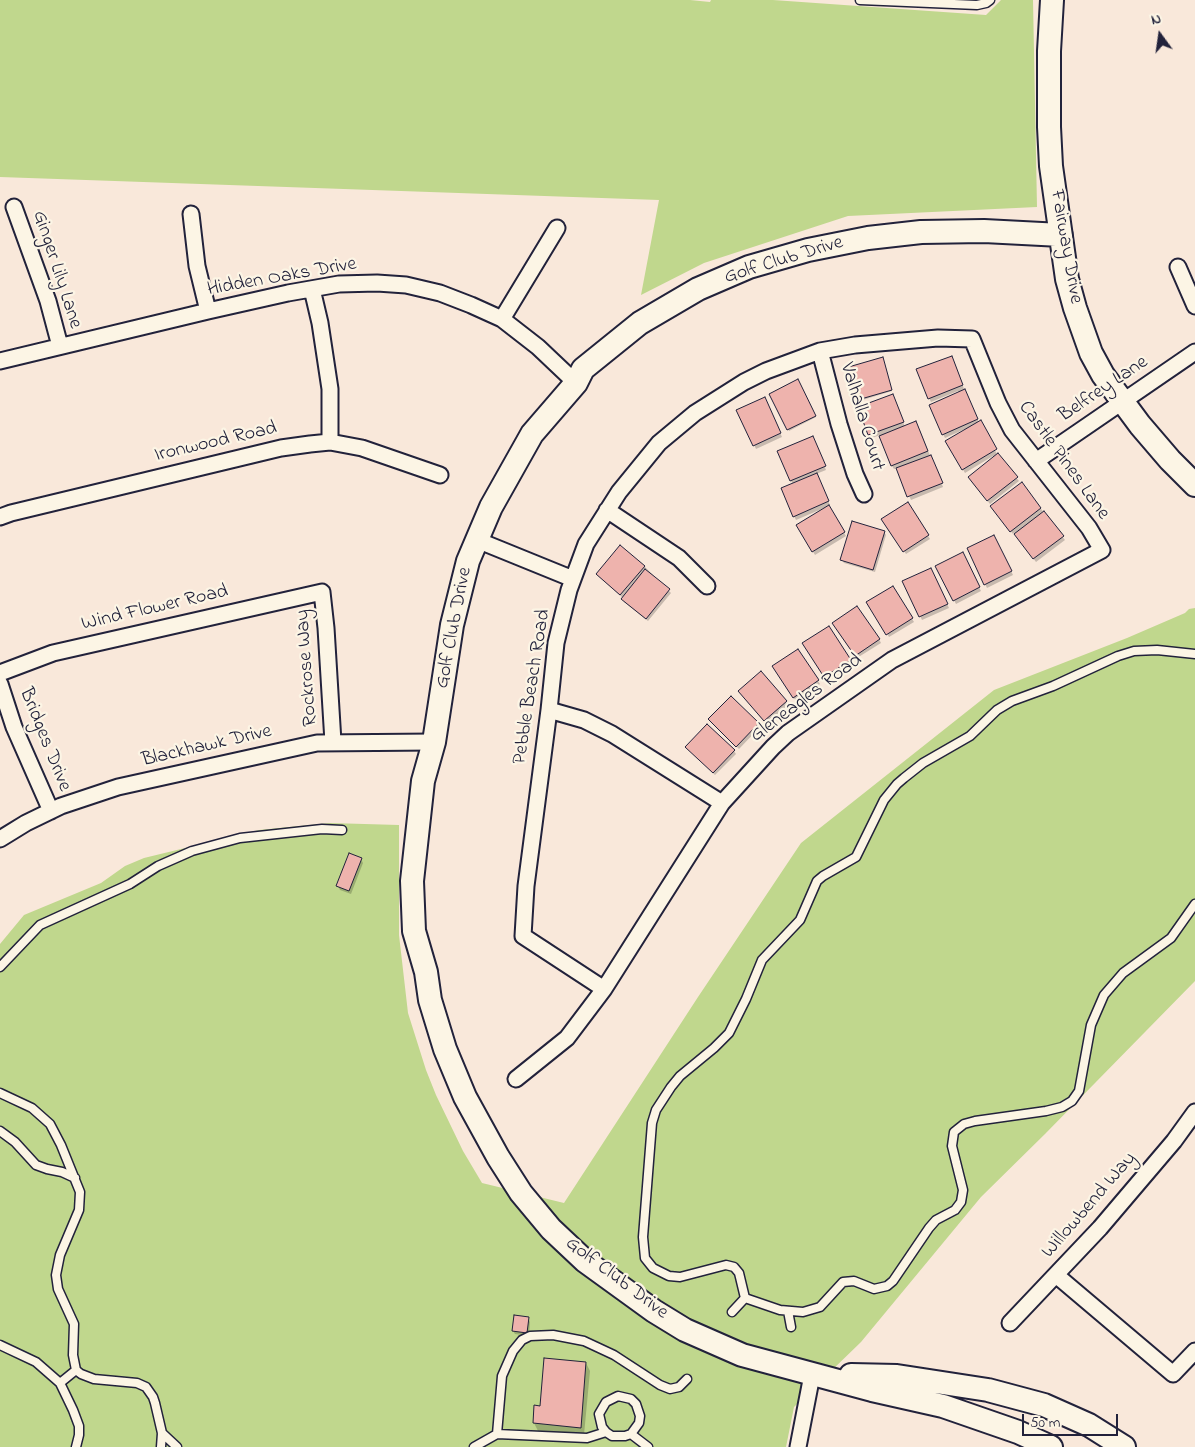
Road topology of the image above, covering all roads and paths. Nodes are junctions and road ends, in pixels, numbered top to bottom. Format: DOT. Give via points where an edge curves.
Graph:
graph roads {
  1 [pos="860,0"];
  2 [pos="990,0"];
  3 [pos="1052,0"];
  4 [pos="14,207"];
  5 [pos="191,214"];
  6 [pos="557,228"];
  7 [pos="1060,235"];
  8 [pos="1178,267"];
  9 [pos="312,289"];
  10 [pos="1195,306"];
  11 [pos="208,310"];
  12 [pos="502,319"];
  13 [pos="972,338"];
  14 [pos="60,346"];
  15 [pos="820,351"];
  16 [pos="1195,352"];
  17 [pos="0,361"];
  18 [pos="576,383"];
  19 [pos="1122,401"];
  20 [pos="330,442"];
  21 [pos="1036,461"];
  22 [pos="440,475"];
  23 [pos="1195,485"];
  24 [pos="864,494"];
  25 [pos="607,510"];
  26 [pos="0,517"];
  27 [pos="476,540"];
  28 [pos="1102,550"];
  29 [pos="574,579"];
  30 [pos="707,586"];
  31 [pos="322,592"];
  32 [pos="1195,654"];
  33 [pos="0,673"];
  34 [pos="0,684"];
  35 [pos="549,710"];
  36 [pos="333,742"];
  37 [pos="434,742"];
  38 [pos="722,803"];
  39 [pos="51,811"];
  40 [pos="342,830"];
  41 [pos="0,839"];
  42 [pos="1195,904"];
  43 [pos="0,967"];
  44 [pos="604,989"];
  45 [pos="516,1079"];
  46 [pos="0,1093"];
  47 [pos="1195,1112"];
  48 [pos="0,1131"];
  49 [pos="75,1178"];
  50 [pos="1056,1275"];
  51 [pos="745,1298"];
  52 [pos="788,1311"];
  53 [pos="732,1312"];
  54 [pos="1010,1323"];
  55 [pos="791,1327"];
  56 [pos="0,1345"];
  57 [pos="1195,1351"];
  58 [pos="76,1370"];
  59 [pos="812,1375"];
  60 [pos="687,1379"];
  61 [pos="60,1383"];
  62 [pos="606,1432"];
  63 [pos="162,1433"];
  64 [pos="497,1434"];
  65 [pos="632,1434"];
  66 [pos="76,1447"];
  67 [pos="161,1447"];
  68 [pos="177,1447"];
  69 [pos="474,1447"];
  70 [pos="648,1447"];
  71 [pos="798,1447"];
  72 [pos="1051,1447"];
  73 [pos="1124,1447"];
  1 -- 2 [label="lane" via="977,5"];
  3 -- 7 [label="street, Fairway Drive" via="1048,127"];
  4 -- 14 [label="street, Ginger Lily Lane"];
  5 -- 11 [label="street" via="197,266"];
  6 -- 12 [label="street"];
  7 -- 18 [label="street, Golf Club Drive" via="920,232 808,250 757,265 698,290 640,324 583,369"];
  7 -- 19 [label="street, Fairway Drive" via="1067,279 1081,328 1091,353"];
  8 -- 10 [label="street"];
  9 -- 11 [label="street, Hidden Oaks Drive"];
  9 -- 12 [label="street, Hidden Oaks Drive" via="377,282 406,286 440,293"];
  9 -- 20 [label="street" via="330,389"];
  11 -- 14 [label="street, Hidden Oaks Drive"];
  12 -- 18 [label="street, Hidden Oaks Drive"];
  13 -- 15 [label="street, Pebble Beach Road" via="855,345"];
  13 -- 21 [label="street, Castle Pines Lane" via="1004,418"];
  14 -- 17 [label="street, Hidden Oaks Drive"];
  15 -- 24 [label="street, Valhalla Court" via="839,424"];
  15 -- 25 [label="street, Pebble Beach Road" via="766,371 694,413 648,455"];
  16 -- 19 [label="street, Belfrey Lane"];
  18 -- 27 [label="street, Golf Club Drive" via="532,434"];
  19 -- 21 [label="street, Belfrey Lane"];
  19 -- 23 [label="street, Fairway Drive"];
  20 -- 22 [label="street, Ironwood Road" via="362,448"];
  20 -- 26 [label="street, Ironwood Road" via="281,448"];
  21 -- 28 [label="street, Castle Pines Lane" via="1089,528"];
  25 -- 29 [label="street, Pebble Beach Road" via="586,544"];
  25 -- 30 [label="street" via="680,558"];
  27 -- 29 [label="street"];
  27 -- 37 [label="street, Golf Club Drive" via="452,625"];
  28 -- 38 [label="street, Gleneagles Road" via="892,660 788,733 756,763"];
  29 -- 35 [label="street, Pebble Beach Road" via="556,643"];
  31 -- 33 [label="street, Wind Flower Road" via="53,653"];
  31 -- 36 [label="street, Rockrose Way"];
  32 -- 51 [label="lane" via="1134,651 1012,701 997,710 970,736 904,778 884,800 856,857 817,882 800,920 766,954 729,1033 671,1086 652,1123 643,1238 645,1258 653,1268 669,1276 680,1277 726,1265 734,1267 739,1273"];
  34 -- 39 [label="street, Bridges Drive" via="14,727"];
  35 -- 38 [label="street" via="584,720 612,734"];
  35 -- 44 [label="street, Pebble Beach Road" via="526,886 523,936"];
  36 -- 37 [label="street, Blackhawk Drive"];
  36 -- 39 [label="street, Blackhawk Drive" via="310,744 118,787"];
  37 -- 59 [label="street, Golf Club Drive" via="423,781 412,881 414,931 424,961 437,1025 465,1096 498,1158 551,1228 585,1261 654,1311 685,1330 742,1355"];
  38 -- 44 [label="street, Gleneagles Road"];
  39 -- 41 [label="street, Blackhawk Drive"];
  40 -- 43 [label="lane" via="322,829 240,838 192,851 158,866 130,884 40,925"];
  42 -- 52 [label="lane" via="1171,938 1123,973 1104,995 1090,1025 1079,1091 1072,1101 1046,1111 975,1120 954,1132 952,1146 963,1190 961,1202 929,1228 893,1281 874,1289 843,1282 820,1307 803,1312"];
  44 -- 45 [label="street, Gleneagles Road" via="567,1038"];
  46 -- 49 [label="lane" via="43,1116 56,1133"];
  47 -- 50 [label="street, Willowbend Way" via="1100,1228"];
  48 -- 49 [label="lane" via="16,1142 36,1165"];
  49 -- 58 [label="lane" via="81,1203 60,1255 56,1275 58,1289 74,1324"];
  50 -- 54 [label="street, Willowbend Way"];
  50 -- 57 [label="street" via="1173,1374"];
  51 -- 52 [label="lane"];
  51 -- 53 [label="lane"];
  52 -- 55 [label="lane"];
  56 -- 61 [label="lane" via="36,1362"];
  58 -- 61 [label="lane"];
  58 -- 63 [label="lane" via="94,1379 137,1383 146,1387 153,1397"];
  59 -- 71 [label="street"];
  59 -- 72 [label="street, Golf Club Drive" via="942,1406"];
  59 -- 73 [label="street, Golf Club Drive" via="897,1376 988,1390 1044,1405 1088,1425"];
  60 -- 64 [label="lane" via="679,1387 666,1388 614,1354 584,1341 552,1335 530,1336 513,1351 502,1376"];
  61 -- 66 [label="lane" via="79,1426"];
  62 -- 64 [label="lane" via="588,1438"];
  62 -- 65 [label="lane" via="619,1437"];
  62 -- 65 [label="lane" via="599,1414 606,1402 618,1396 630,1399 639,1410 639,1423"];
  63 -- 67 [label="lane"];
  63 -- 68 [label="lane"];
  64 -- 69 [label="lane"];
  65 -- 70 [label="lane"];
}
